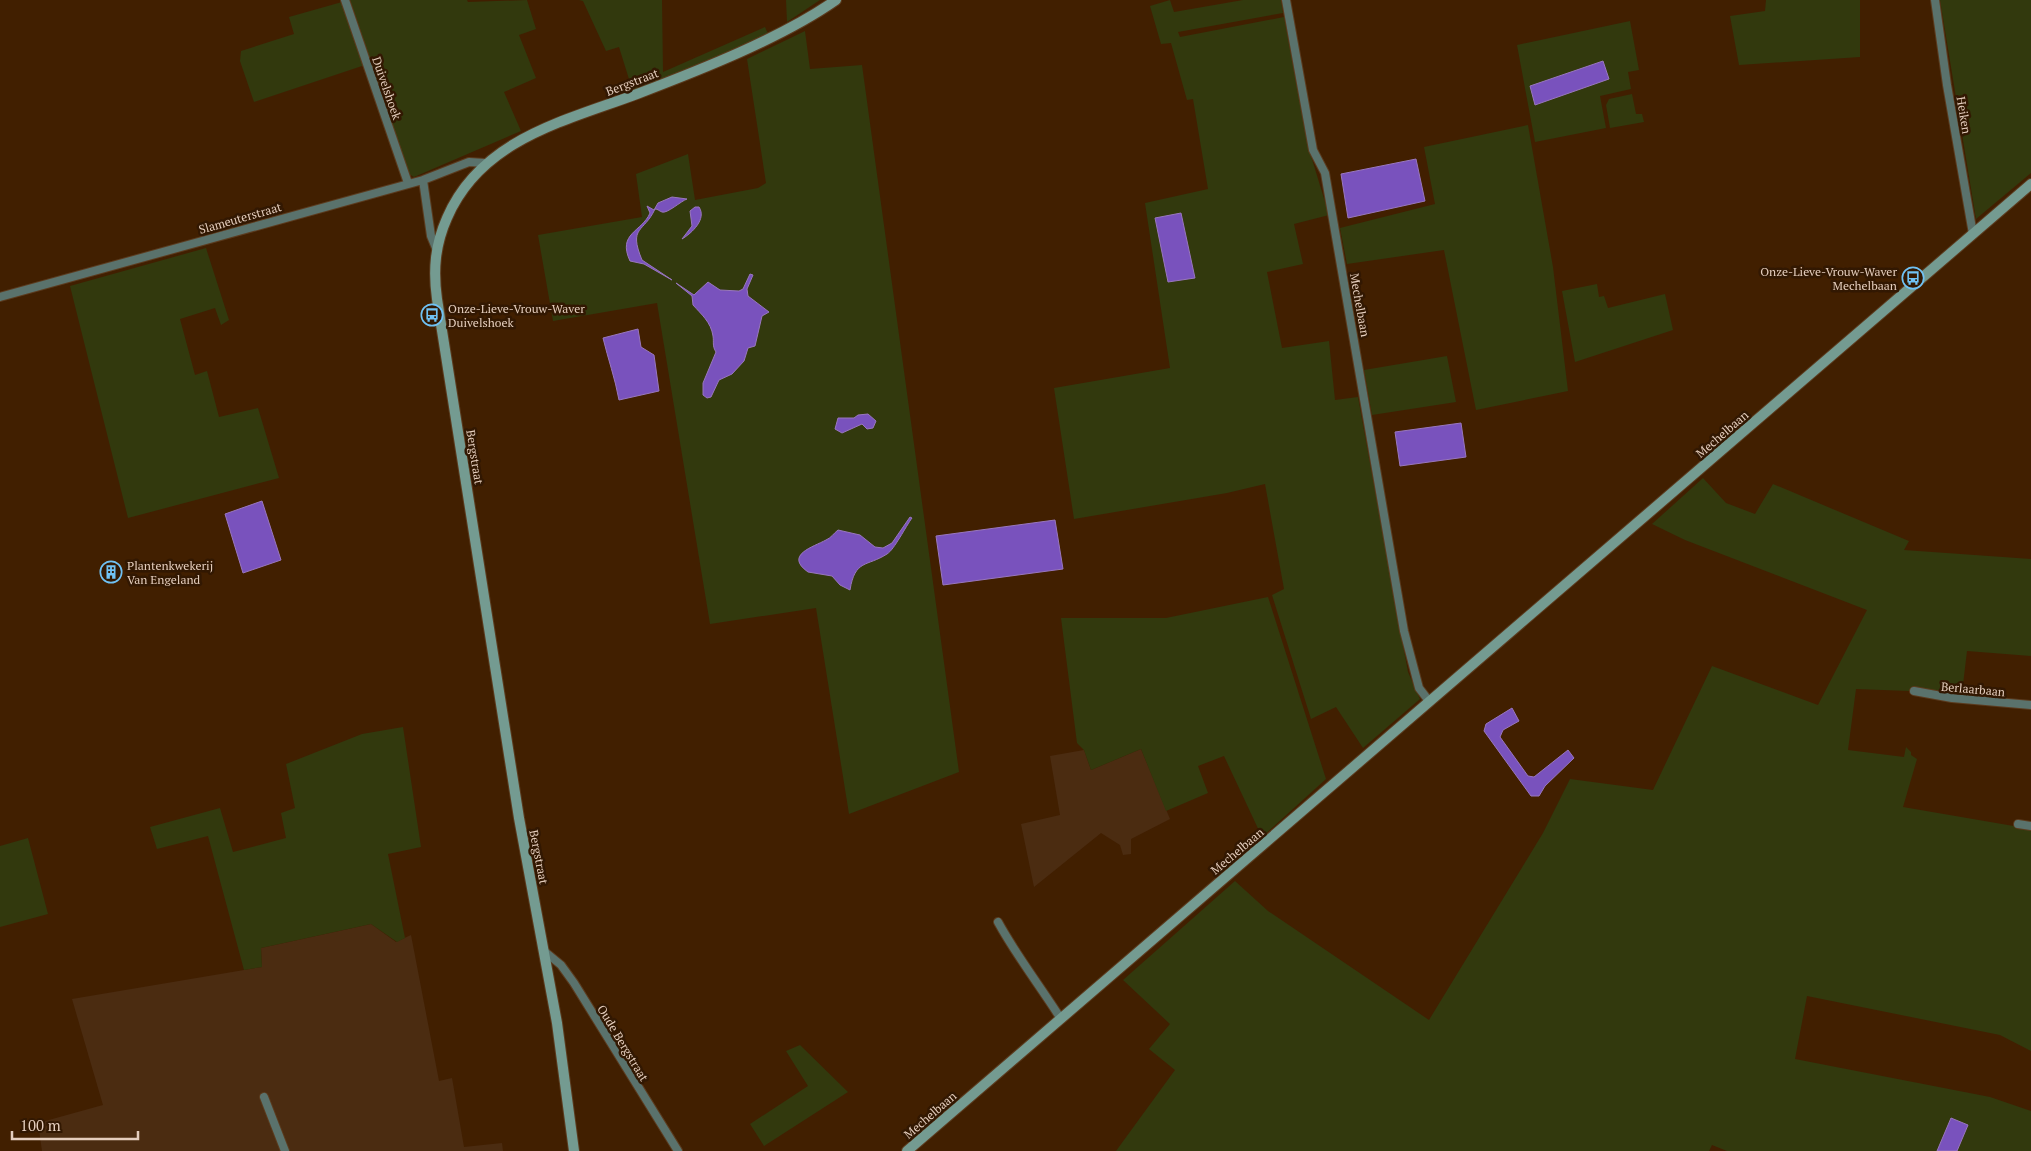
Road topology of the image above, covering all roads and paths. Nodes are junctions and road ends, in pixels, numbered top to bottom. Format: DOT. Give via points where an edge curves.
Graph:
graph roads {
  1 [pos="345,0"];
  2 [pos="836,0"];
  3 [pos="1286,0"];
  4 [pos="1935,0"];
  5 [pos="485,163"];
  6 [pos="423,180"];
  7 [pos="408,183"];
  8 [pos="2031,184"];
  9 [pos="1973,234"];
  10 [pos="436,248"];
  11 [pos="0,297"];
  12 [pos="1914,691"];
  13 [pos="1428,701"];
  14 [pos="2031,705"];
  15 [pos="2018,824"];
  16 [pos="2031,826"];
  17 [pos="998,922"];
  18 [pos="544,951"];
  19 [pos="1061,1019"];
  20 [pos="264,1097"];
  21 [pos="913,1149"];
  22 [pos="285,1151"];
  23 [pos="574,1151"];
  24 [pos="678,1151"];
  1 -- 7 [label="street, Duivelshoek"];
  2 -- 5 [label="street, Bergstraat" via="797,24 702,67 532,133"];
  3 -- 13 [label="street, Mechelbaan" via="1313,150 1325,173 1404,631 1419,688"];
  4 -- 9 [label="street, Heiken"];
  5 -- 6 [label="street, Slameuterstraat" via="469,162"];
  5 -- 10 [label="street, Bergstraat" via="458,195"];
  6 -- 7 [label="street, Slameuterstraat"];
  6 -- 10 [label="street" via="431,236"];
  7 -- 11 [label="street, Slameuterstraat"];
  8 -- 9 [label="street, Mechelbaan"];
  9 -- 13 [label="street, Mechelbaan"];
  10 -- 18 [label="street, Bergstraat" via="434,278 437,299 519,818"];
  12 -- 14 [label="street, Berlaarbaan"];
  13 -- 19 [label="street, Mechelbaan"];
  15 -- 16 [label="street"];
  17 -- 19 [label="street"];
  18 -- 23 [label="street, Bergstraat"];
  18 -- 24 [label="street, Oude Bergstraat" via="561,965 574,983"];
  19 -- 21 [label="street, Mechelbaan"];
  20 -- 22 [label="street"];
}
